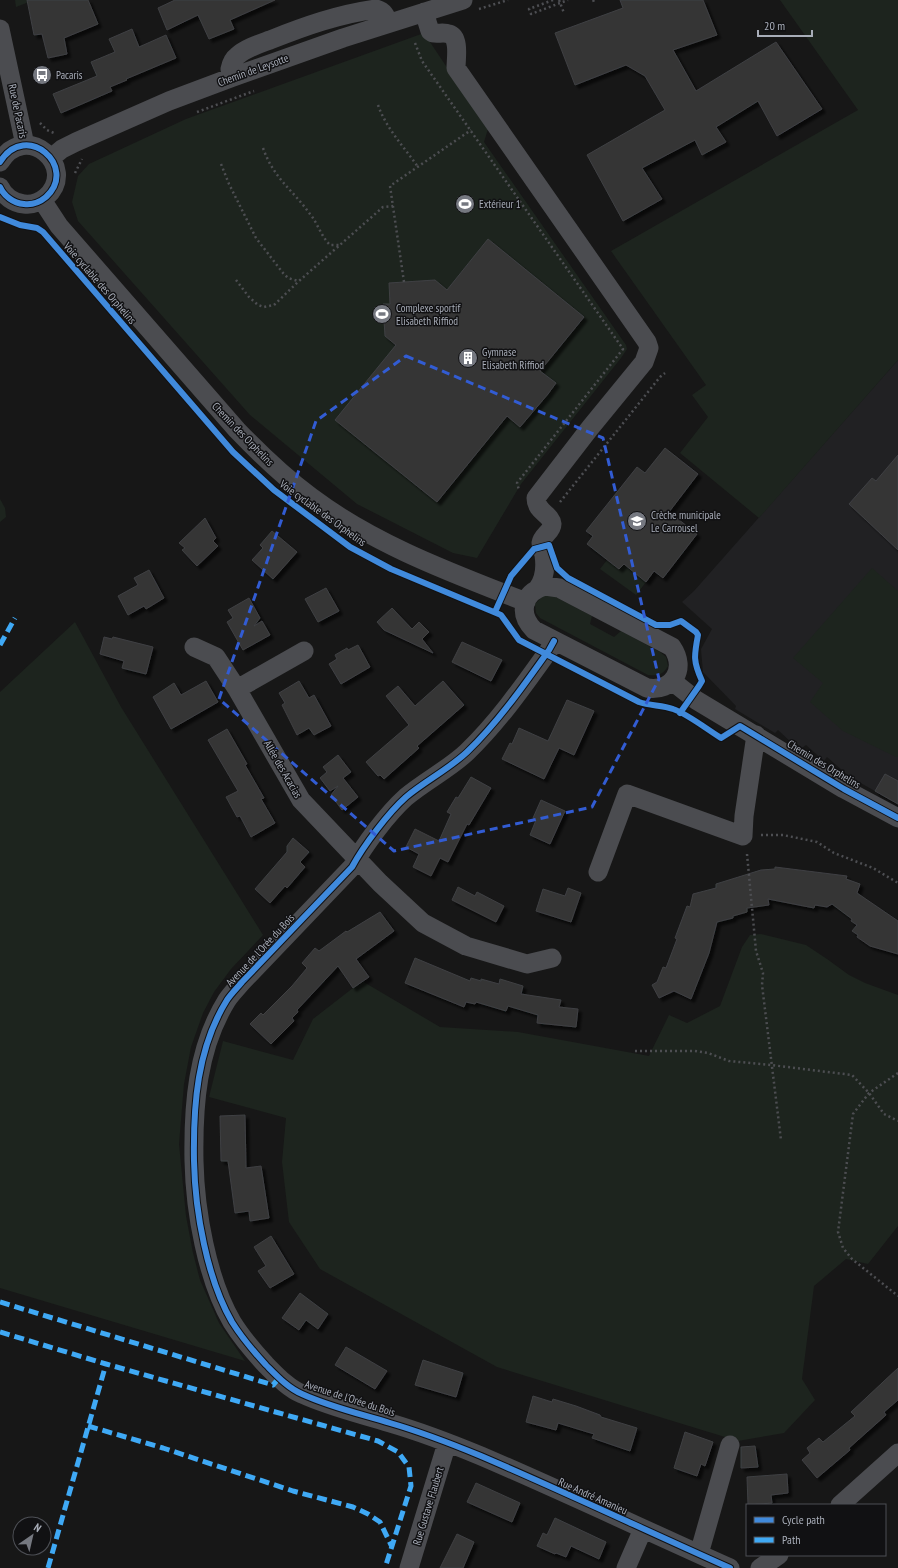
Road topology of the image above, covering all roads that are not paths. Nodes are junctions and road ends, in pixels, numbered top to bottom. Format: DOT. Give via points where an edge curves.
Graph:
graph roads {
  1 [pos="463,0"];
  2 [pos="427,19"];
  3 [pos="0,29"];
  4 [pos="25,145"];
  5 [pos="51,158"];
  6 [pos="0,162"];
  7 [pos="0,187"];
  8 [pos="42,200"];
  9 [pos="538,588"];
  10 [pos="526,602"];
  11 [pos="554,641"];
  12 [pos="194,647"];
  13 [pos="304,651"];
  14 [pos="672,681"];
  15 [pos="237,689"];
  16 [pos="756,736"];
  17 [pos="898,818"];
  18 [pos="356,859"];
  19 [pos="598,872"];
  20 [pos="552,958"];
  21 [pos="447,1443"];
  22 [pos="730,1445"];
  23 [pos="898,1454"];
  24 [pos="841,1504"];
  25 [pos="644,1530"];
  26 [pos="699,1554"];
  27 [pos="778,1556"];
  28 [pos="409,1568"];
  29 [pos="626,1568"];
  30 [pos="730,1568"];
  31 [pos="760,1568"];
  1 -- 2 [label="street, Chemin de Leysotte"];
  2 -- 5 [label="street, Chemin de Leysotte" via="388,23 233,77 137,114 62,149"];
  2 -- 9 [label="street" via="433,33 448,33 453,37 457,50 456,68 649,348 644,362 536,498 539,510 552,525 541,543 545,564 544,576"];
  3 -- 4 [label="street, Rue de Pacaris"];
  4 -- 5 [label="street" via="44,151"];
  4 -- 6 [label="street" via="15,147"];
  5 -- 8 [label="street" via="56,176 54,186"];
  7 -- 8 [label="street" via="7,197 14,201 33,204"];
  8 -- 10 [label="street, Chemin des Orphelins" via="59,226 265,459 311,497 352,524 397,548"];
  9 -- 10 [label="street"];
  9 -- 14 [label="street" via="559,588 672,647 679,662"];
  10 -- 11 [label="street" via="524,612 529,625"];
  11 -- 14 [label="street" via="647,688 661,688"];
  11 -- 18 [label="street, Avenue de l'Orée du Bois" via="550,650 486,733 466,753 405,798"];
  12 -- 15 [label="street, Allée des Acacias" via="216,656"];
  13 -- 15 [label="street"];
  14 -- 16 [label="street, Chemin des Orphelins" via="696,700"];
  15 -- 18 [label="street, Allée des Acacias" via="301,800"];
  16 -- 17 [label="street, Chemin des Orphelins"];
  16 -- 19 [label="street" via="743,836 627,794"];
  18 -- 20 [label="street, Allée des Acacias" via="423,923 466,946 527,964"];
  18 -- 21 [label="street, Avenue de l'Orée du Bois" via="352,867 242,982 216,1022 200,1066 196,1092 195,1174 201,1224 216,1286 232,1321 251,1349 278,1378 299,1393"];
  21 -- 25 [label="street, Rue André Amanieu"];
  21 -- 28 [label="street, Rue Gustave Flaubert"];
  22 -- 26 [label="street"];
  23 -- 24 [label="street"];
  25 -- 26 [label="street, Rue André Amanieu"];
  25 -- 29 [label="street"];
  26 -- 30 [label="street, Rue André Amanieu"];
  27 -- 31 [label="street"];
}
